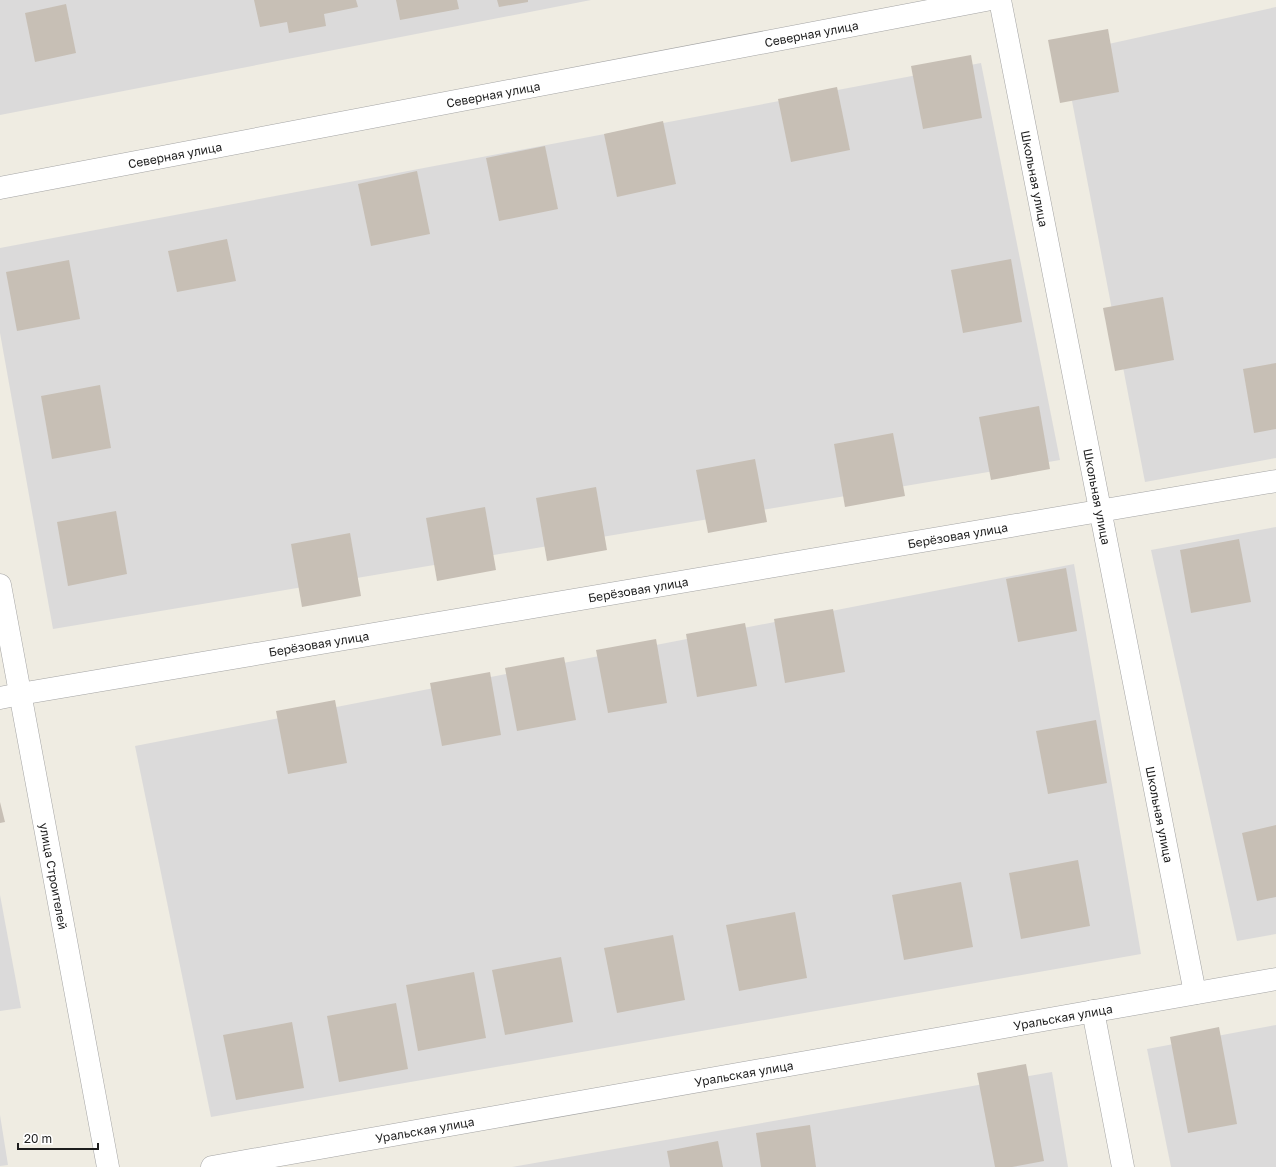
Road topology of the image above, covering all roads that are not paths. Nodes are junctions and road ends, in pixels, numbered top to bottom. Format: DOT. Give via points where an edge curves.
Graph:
graph roads {
  1 [pos="986,0"];
  2 [pos="1000,0"];
  3 [pos="0,188"];
  4 [pos="1276,481"];
  5 [pos="1102,510"];
  6 [pos="0,585"];
  7 [pos="10,696"];
  8 [pos="1276,979"];
  9 [pos="1195,993"];
  10 [pos="1093,1011"];
  11 [pos="108,1167"];
  12 [pos="212,1167"];
  13 [pos="1123,1167"];
  1 -- 3 [label="street, Северная улица"];
  2 -- 5 [label="street, Школьная улица"];
  4 -- 5 [label="street, Берёзовая улица"];
  5 -- 7 [label="street, Берёзовая улица"];
  5 -- 9 [label="street, Школьная улица"];
  6 -- 7 [label="street, улица Строителей"];
  7 -- 11 [label="street, улица Строителей"];
  8 -- 9 [label="street, Уральская улица"];
  9 -- 10 [label="street, Уральская улица"];
  10 -- 12 [label="street, Уральская улица"];
  10 -- 13 [label="street"];
}
